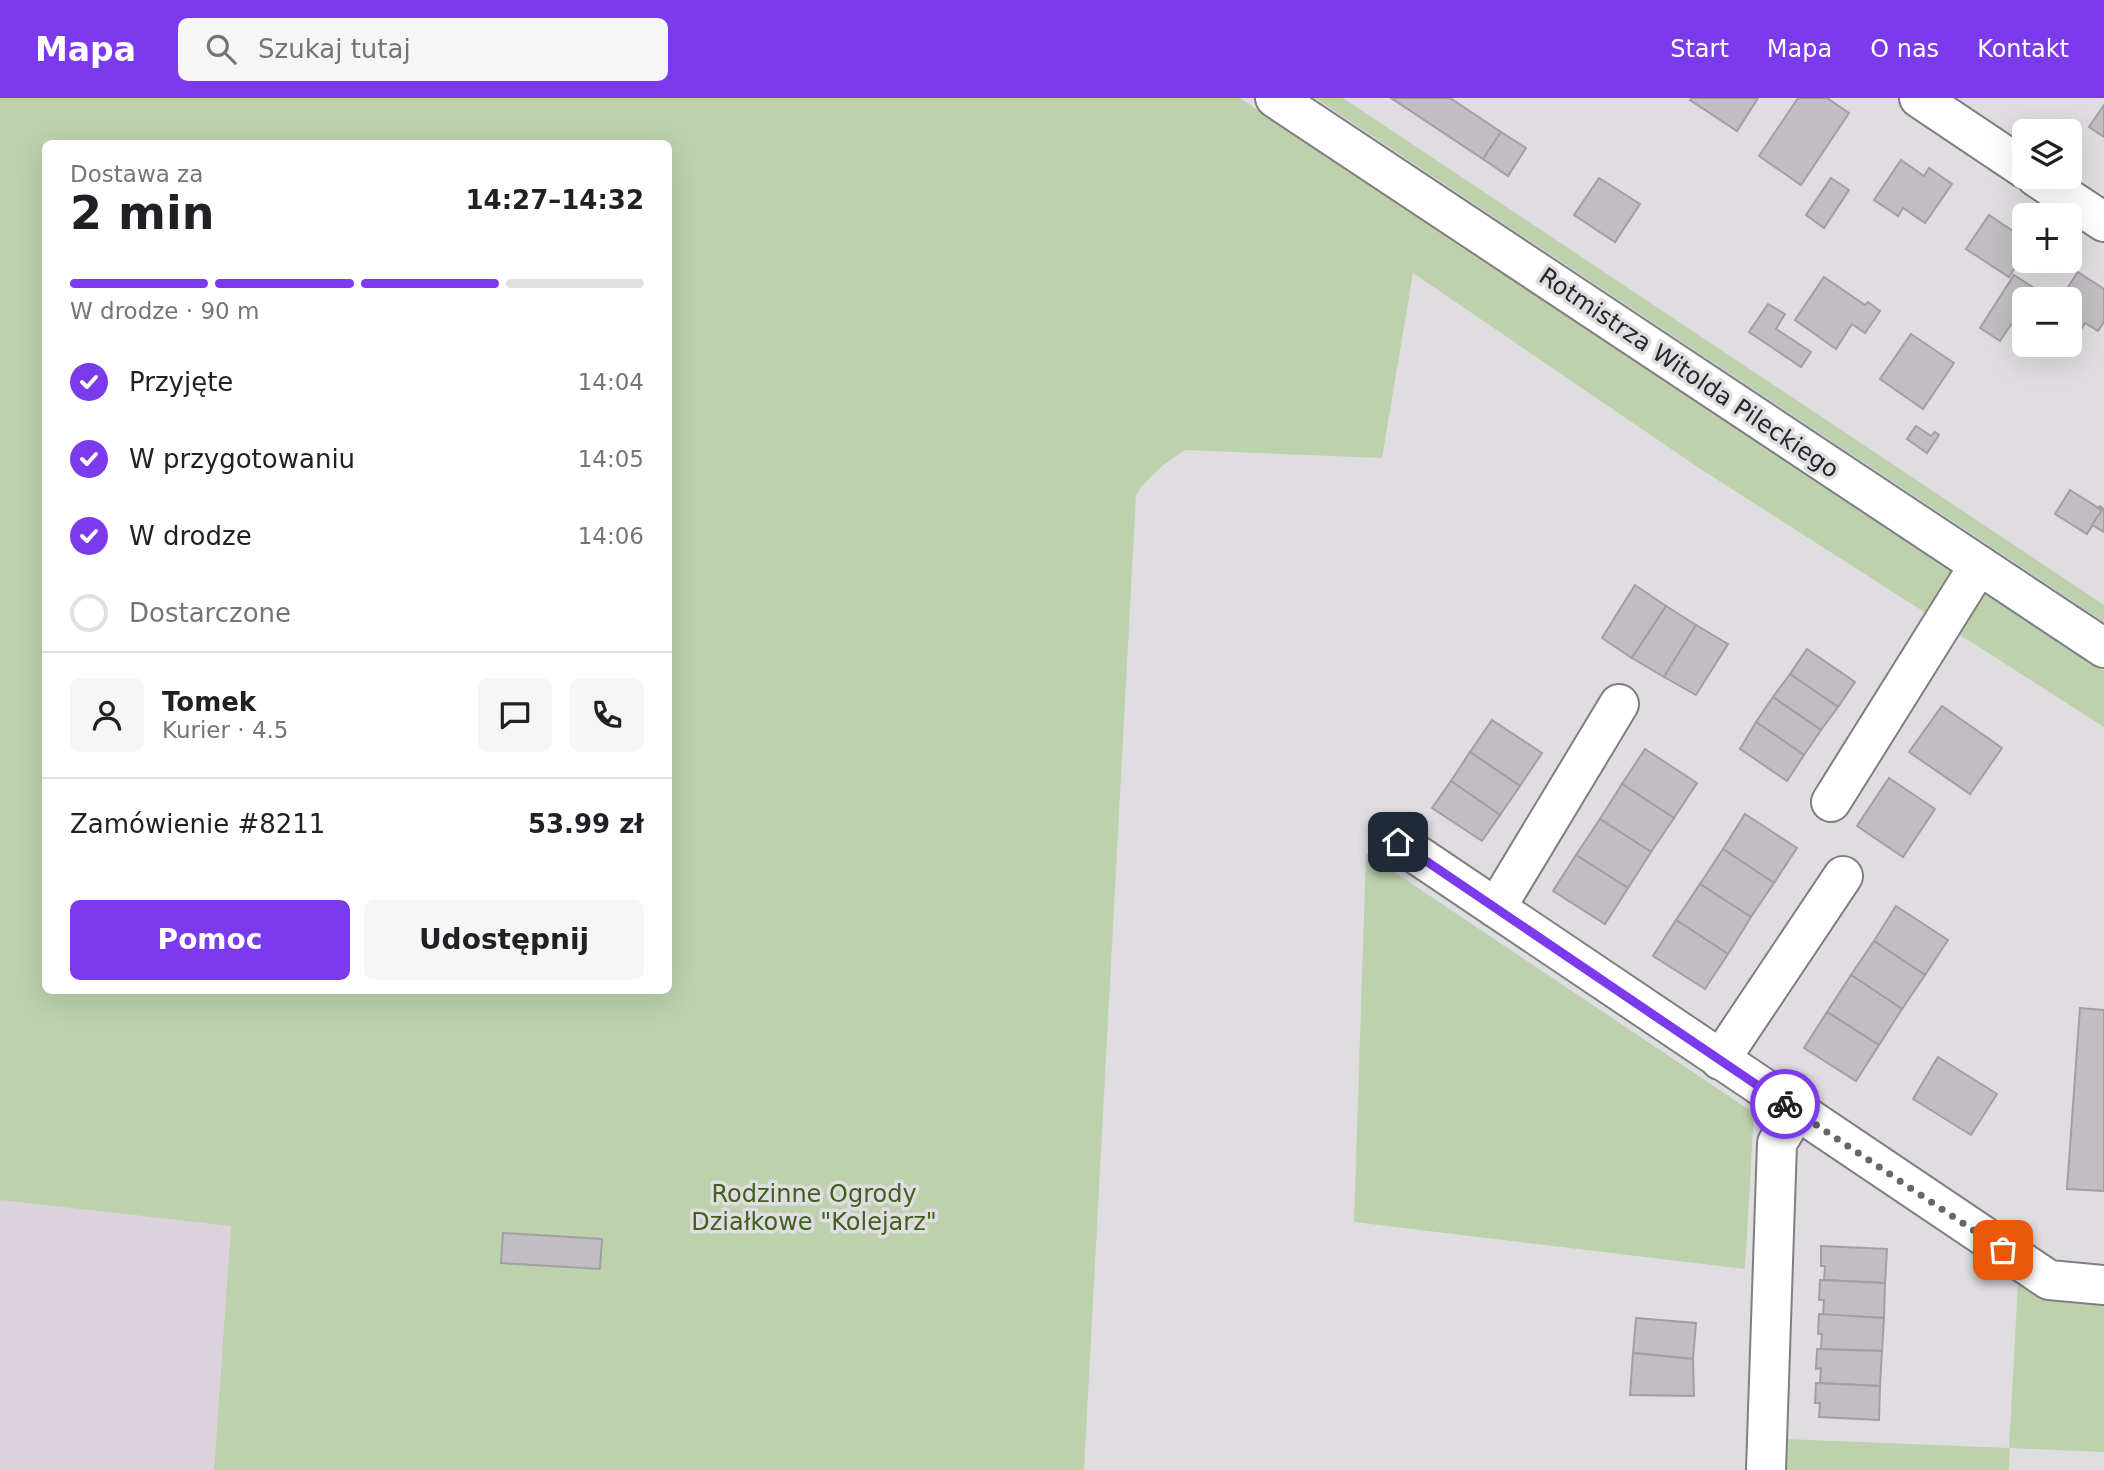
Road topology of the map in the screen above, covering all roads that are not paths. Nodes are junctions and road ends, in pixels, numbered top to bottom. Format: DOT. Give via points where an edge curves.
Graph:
graph roads {
  1 [pos="1275,98"];
  2 [pos="1919,98"];
  3 [pos="2012,160"];
  4 [pos="2054,189"];
  5 [pos="2104,222"];
  6 [pos="1979,565"];
  7 [pos="2104,648"];
  8 [pos="1619,704"];
  9 [pos="1831,802"];
  10 [pos="1398,842"];
  11 [pos="1843,876"];
  12 [pos="1496,908"];
  13 [pos="1720,1060"];
  14 [pos="1796,1112"];
  15 [pos="2104,1285"];
  16 [pos="1766,1470"];
  1 -- 6 [label="street, Rotmistrza Witolda Pileckiego"];
  2 -- 3 [label="street"];
  4 -- 5 [label="street"];
  6 -- 7 [label="street, Rotmistrza Witolda Pileckiego"];
  6 -- 9 [label="street"];
  8 -- 12 [label="street"];
  10 -- 12 [label="street"];
  11 -- 13 [label="street"];
  12 -- 13 [label="street"];
  13 -- 14 [label="street"];
  14 -- 15 [label="street" via="2049,1280"];
  14 -- 16 [label="street" via="1777,1143"];
}
